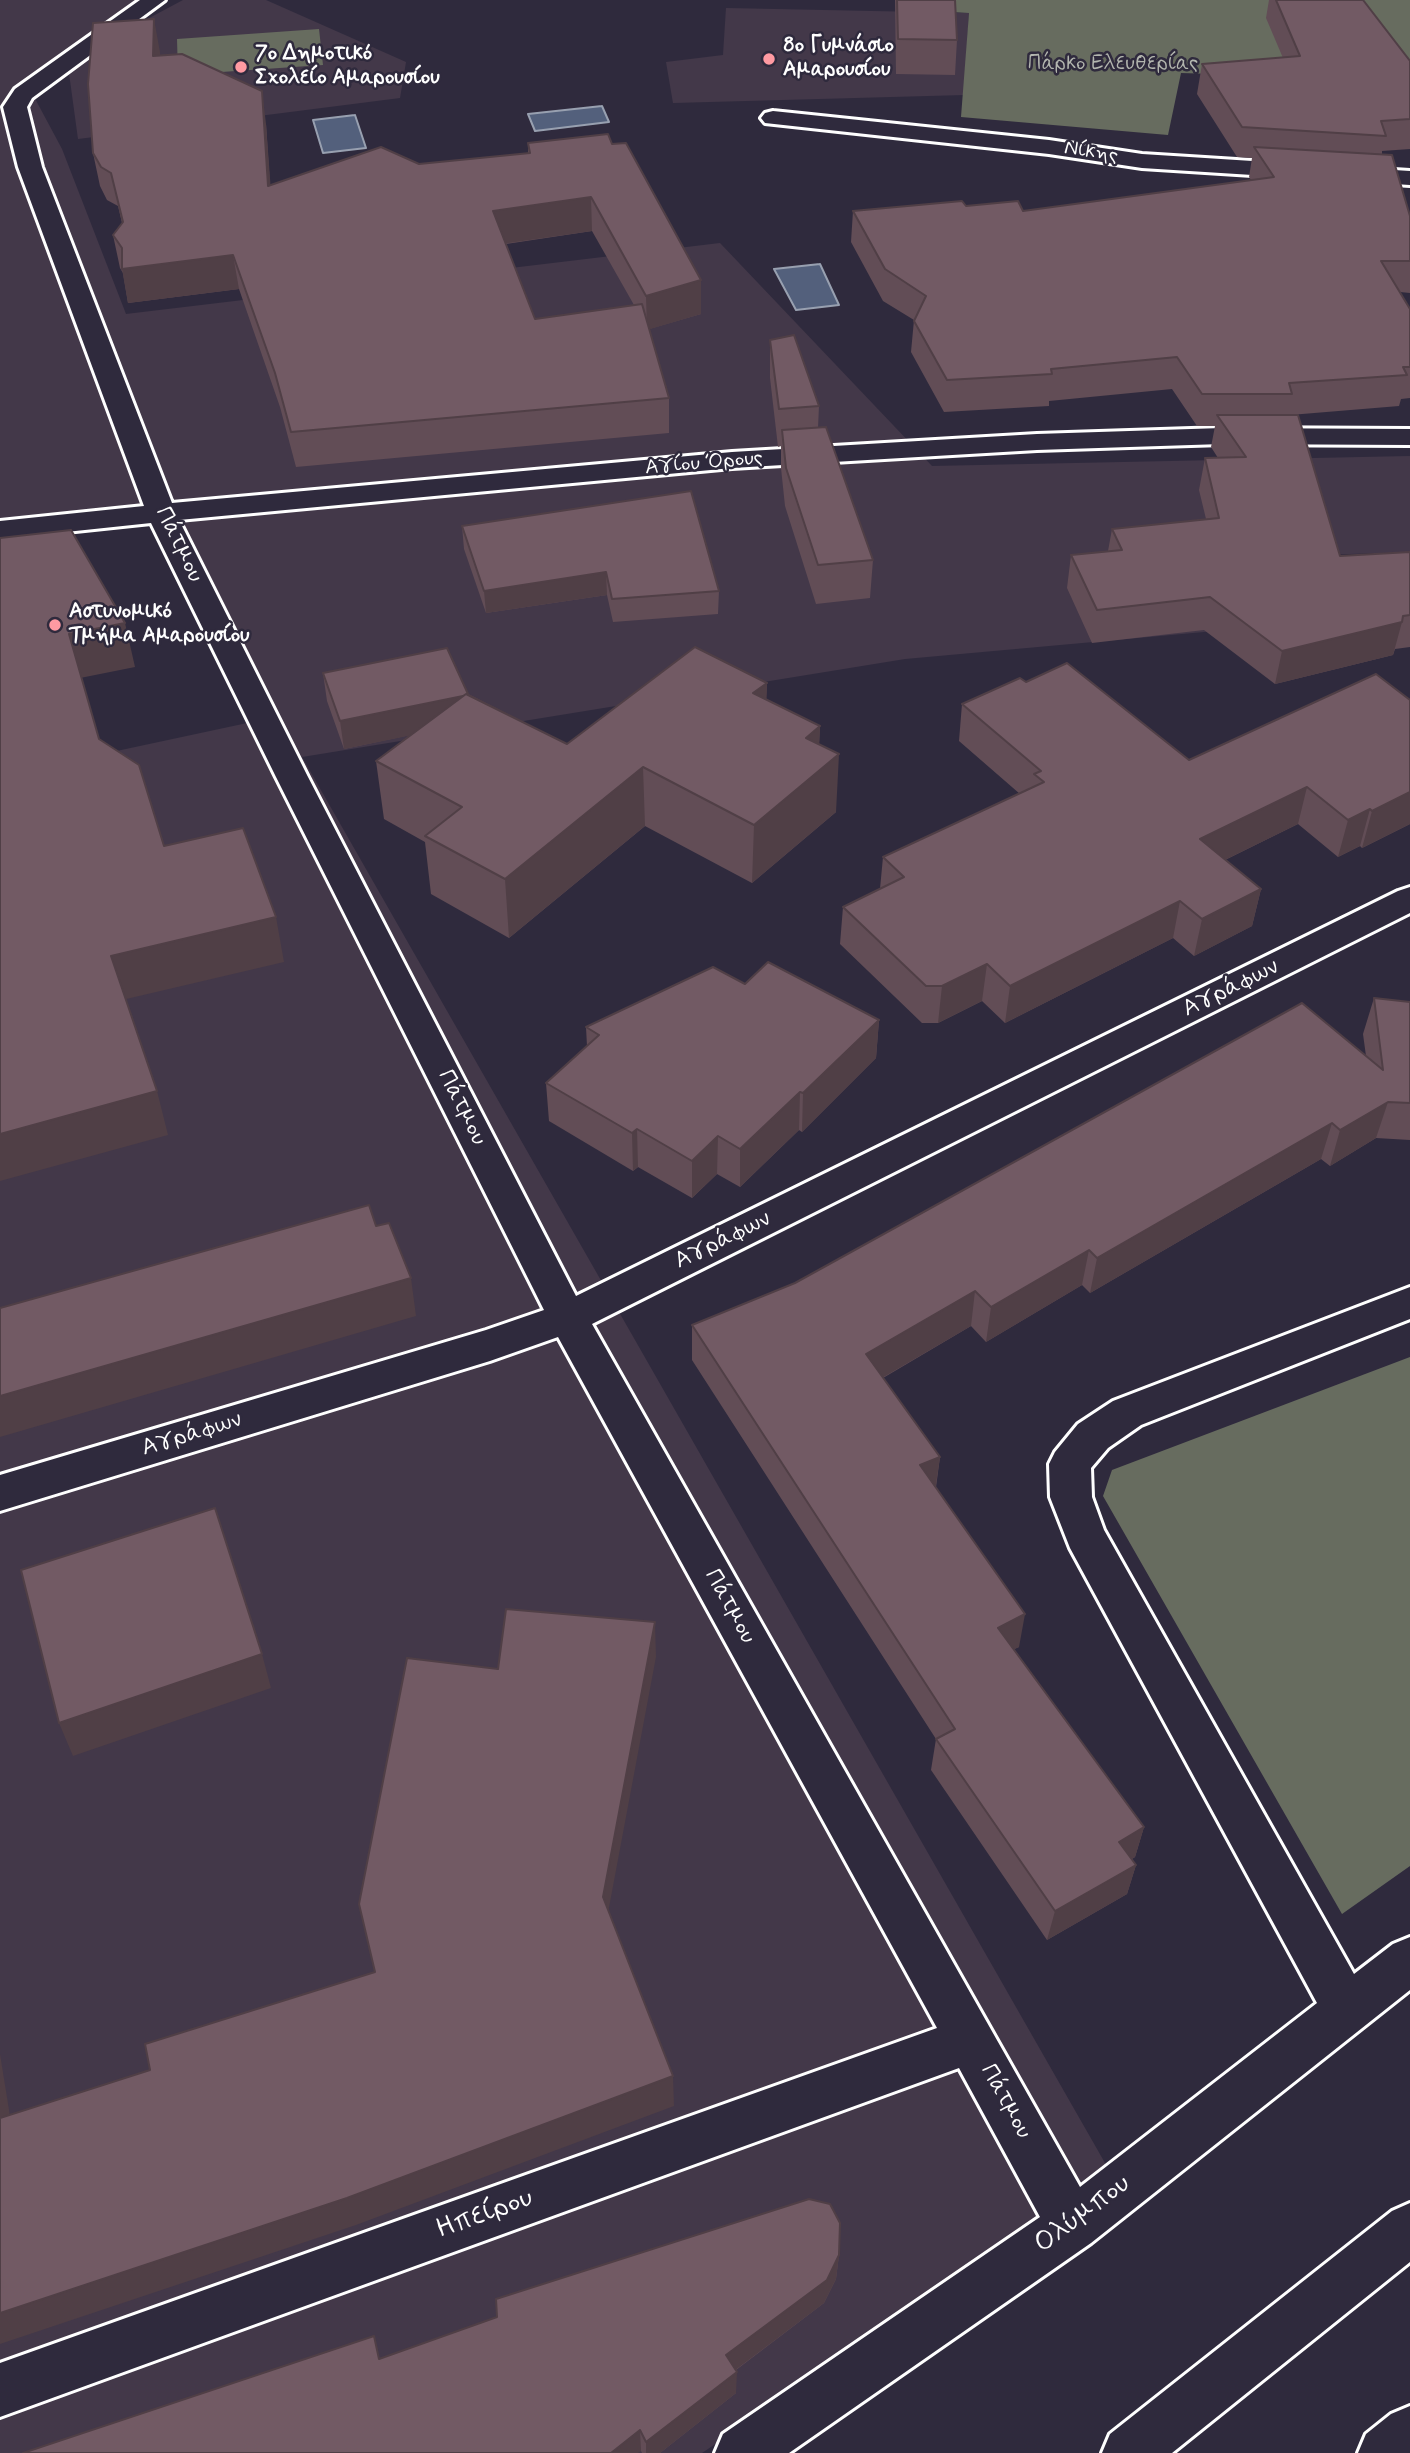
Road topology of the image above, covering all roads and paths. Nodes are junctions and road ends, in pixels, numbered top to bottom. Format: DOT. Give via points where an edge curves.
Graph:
graph roads {
  1 [pos="154,0"];
  2 [pos="11,91"];
  3 [pos="773,118"];
  4 [pos="1410,178"];
  5 [pos="1410,437"];
  6 [pos="161,513"];
  7 [pos="0,530"];
  8 [pos="1410,899"];
  9 [pos="1410,1303"];
  10 [pos="568,1318"];
  11 [pos="0,1493"];
  12 [pos="1410,1960"];
  13 [pos="1348,2011"];
  14 [pos="970,2040"];
  15 [pos="1073,2225"];
  16 [pos="1410,2229"];
  17 [pos="0,2389"];
  18 [pos="1410,2433"];
  19 [pos="742,2453"];
  20 [pos="1129,2453"];
  21 [pos="1385,2453"];
  1 -- 2 [label="street, Πάτμου"];
  2 -- 6 [label="street, Πάτμου" via="30,167"];
  3 -- 4 [label="street, Νίκης" via="1142,161"];
  5 -- 6 [label="street, Αγίου Όρους" via="1222,436 774,458"];
  6 -- 7 [label="street, Αγίου Όρους"];
  6 -- 10 [label="street, Πάτμου"];
  8 -- 10 [label="street, Αγράφων"];
  9 -- 13 [label="street" via="1127,1413 1093,1436 1070,1464 1071,1497 1085,1535"];
  10 -- 11 [label="street, Αγράφων"];
  10 -- 14 [label="street, Πάτμου"];
  12 -- 13 [label="street, Ολύμπου"];
  13 -- 15 [label="street, Ολύμπου"];
  14 -- 15 [label="street, Πάτμου"];
  14 -- 17 [label="street, Ηπείρου"];
  15 -- 19 [label="street, Ολύμπου"];
  16 -- 20 [label="street"];
  18 -- 21 [label="street"];
}
